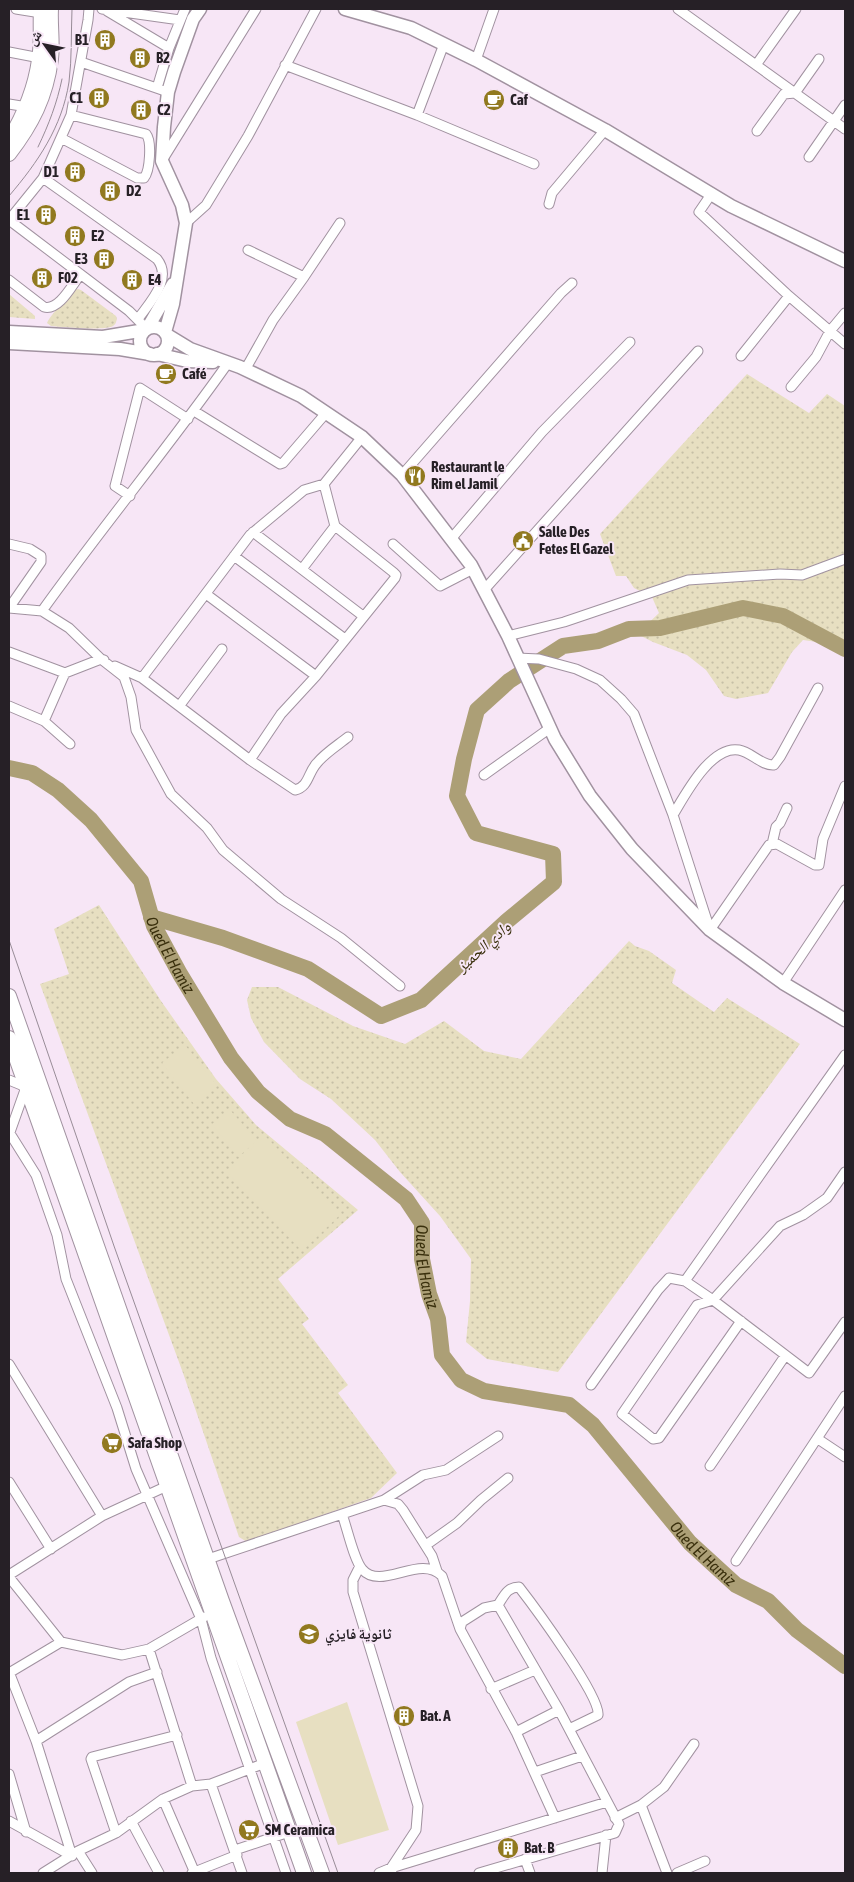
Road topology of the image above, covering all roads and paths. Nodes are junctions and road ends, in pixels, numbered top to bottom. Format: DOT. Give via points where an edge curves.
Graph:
graph roads {
  1 [pos="16,9"];
  2 [pos="89,9"];
  3 [pos="103,9"];
  4 [pos="185,9"];
  5 [pos="200,9"];
  6 [pos="256,9"];
  7 [pos="316,9"];
  8 [pos="346,9"];
  9 [pos="494,9"];
  10 [pos="678,9"];
  11 [pos="796,9"];
  12 [pos="44,10"];
  13 [pos="180,20"];
  14 [pos="444,44"];
  15 [pos="169,48"];
  16 [pos="9,52"];
  17 [pos="40,58"];
  18 [pos="819,59"];
  19 [pos="476,60"];
  20 [pos="81,62"];
  21 [pos="756,65"];
  22 [pos="285,66"];
  23 [pos="162,90"];
  24 [pos="795,93"];
  25 [pos="9,104"];
  26 [pos="845,105"];
  27 [pos="27,107"];
  28 [pos="71,115"];
  29 [pos="417,115"];
  30 [pos="834,121"];
  31 [pos="845,129"];
  32 [pos="605,130"];
  33 [pos="757,131"];
  34 [pos="15,133"];
  35 [pos="61,138"];
  36 [pos="9,154"];
  37 [pos="809,157"];
  38 [pos="9,158"];
  39 [pos="162,161"];
  40 [pos="534,164"];
  41 [pos="43,178"];
  42 [pos="712,193"];
  43 [pos="549,204"];
  44 [pos="9,220"];
  45 [pos="186,223"];
  46 [pos="340,223"];
  47 [pos="248,250"];
  48 [pos="845,261"];
  49 [pos="80,275"];
  50 [pos="177,275"];
  51 [pos="304,277"];
  52 [pos="9,280"];
  53 [pos="572,283"];
  54 [pos="789,296"];
  55 [pos="845,313"];
  56 [pos="144,327"];
  57 [pos="830,331"];
  58 [pos="9,332"];
  59 [pos="166,333"];
  60 [pos="630,342"];
  61 [pos="9,343"];
  62 [pos="845,344"];
  63 [pos="698,351"];
  64 [pos="153,354"];
  65 [pos="741,356"];
  66 [pos="228,363"];
  67 [pos="245,370"];
  68 [pos="790,387"];
  69 [pos="194,411"];
  70 [pos="326,413"];
  71 [pos="188,419"];
  72 [pos="362,438"];
  73 [pos="402,475"];
  74 [pos="324,484"];
  75 [pos="130,496"];
  76 [pos="334,526"];
  77 [pos="253,532"];
  78 [pos="451,538"];
  79 [pos="9,544"];
  80 [pos="393,544"];
  81 [pos="234,556"];
  82 [pos="845,559"];
  83 [pos="302,569"];
  84 [pos="473,569"];
  85 [pos="484,590"];
  86 [pos="206,594"];
  87 [pos="42,611"];
  88 [pos="364,616"];
  89 [pos="508,636"];
  90 [pos="345,639"];
  91 [pos="222,649"];
  92 [pos="9,652"];
  93 [pos="517,658"];
  94 [pos="101,659"];
  95 [pos="65,673"];
  96 [pos="316,676"];
  97 [pos="142,678"];
  98 [pos="818,688"];
  99 [pos="180,705"];
  100 [pos="9,706"];
  101 [pos="44,721"];
  102 [pos="550,728"];
  103 [pos="348,737"];
  104 [pos="70,744"];
  105 [pos="250,760"];
  106 [pos="484,775"];
  107 [pos="845,786"];
  108 [pos="787,808"];
  109 [pos="673,815"];
  110 [pos="772,844"];
  111 [pos="845,890"];
  112 [pos="710,930"];
  113 [pos="783,983"];
  114 [pos="400,986"];
  115 [pos="9,996"];
  116 [pos="845,1020"];
  117 [pos="9,1038"];
  118 [pos="845,1055"];
  119 [pos="9,1080"];
  120 [pos="26,1087"];
  121 [pos="9,1133"];
  122 [pos="845,1172"];
  123 [pos="685,1281"];
  124 [pos="713,1300"];
  125 [pos="741,1321"];
  126 [pos="845,1322"];
  127 [pos="785,1356"];
  128 [pos="9,1364"];
  129 [pos="591,1385"];
  130 [pos="845,1396"];
  131 [pos="498,1436"];
  132 [pos="818,1439"];
  133 [pos="845,1457"];
  134 [pos="710,1466"];
  135 [pos="508,1478"];
  136 [pos="9,1482"];
  137 [pos="167,1486"];
  138 [pos="149,1495"];
  139 [pos="384,1500"];
  140 [pos="342,1514"];
  141 [pos="102,1516"];
  142 [pos="426,1545"];
  143 [pos="51,1549"];
  144 [pos="208,1559"];
  145 [pos="736,1561"];
  146 [pos="360,1566"];
  147 [pos="437,1571"];
  148 [pos="9,1576"];
  149 [pos="498,1605"];
  150 [pos="215,1614"];
  151 [pos="460,1629"];
  152 [pos="61,1642"];
  153 [pos="149,1649"];
  154 [pos="535,1670"];
  155 [pos="157,1672"];
  156 [pos="9,1673"];
  157 [pos="492,1689"];
  158 [pos="558,1710"];
  159 [pos="569,1729"];
  160 [pos="516,1732"];
  161 [pos="177,1735"];
  162 [pos="36,1741"];
  163 [pos="694,1744"];
  164 [pos="582,1756"];
  165 [pos="265,1763"];
  166 [pos="249,1768"];
  167 [pos="535,1772"];
  168 [pos="9,1774"];
  169 [pos="211,1784"];
  170 [pos="192,1786"];
  171 [pos="163,1799"];
  172 [pos="607,1802"];
  173 [pos="641,1805"];
  174 [pos="555,1818"];
  175 [pos="615,1818"];
  176 [pos="9,1821"];
  177 [pos="131,1821"];
  178 [pos="26,1832"];
  179 [pos="289,1832"];
  180 [pos="116,1833"];
  181 [pos="606,1836"];
  182 [pos="273,1837"];
  183 [pos="236,1852"];
  184 [pos="75,1853"];
  185 [pos="400,1853"];
  186 [pos="525,1858"];
  187 [pos="705,1861"];
  188 [pos="402,1864"];
  189 [pos="391,1870"];
  190 [pos="43,1873"];
  191 [pos="92,1873"];
  192 [pos="160,1873"];
  193 [pos="194,1873"];
  194 [pos="242,1873"];
  195 [pos="286,1873"];
  196 [pos="304,1873"];
  197 [pos="322,1873"];
  198 [pos="379,1873"];
  199 [pos="479,1873"];
  200 [pos="530,1873"];
  201 [pos="602,1873"];
  202 [pos="667,1873"];
  203 [pos="677,1873"];
  1 -- 12 [label="street"];
  2 -- 20 [label="street"];
  3 -- 13 [label="street"];
  3 -- 15 [label="street"];
  4 -- 13 [label="street"];
  5 -- 23 [label="main road"];
  6 -- 39 [label="street"];
  7 -- 22 [label="street"];
  8 -- 14 [label="main road" via="411,28"];
  9 -- 19 [label="street"];
  10 -- 21 [label="street"];
  11 -- 21 [label="street"];
  12 -- 17 [label="main road"];
  12 -- 34 [label="main road" via="51,58 47,81 39,104"];
  13 -- 15 [label="street"];
  14 -- 19 [label="main road"];
  14 -- 29 [label="street"];
  15 -- 23 [label="street"];
  16 -- 17 [label="street"];
  17 -- 27 [label="main road"];
  18 -- 24 [label="street"];
  19 -- 32 [label="main road"];
  20 -- 23 [label="street"];
  20 -- 28 [label="street"];
  21 -- 24 [label="street"];
  22 -- 29 [label="street"];
  22 -- 45 [label="street" via="206,205"];
  23 -- 39 [label="main road"];
  24 -- 30 [label="street"];
  24 -- 33 [label="street" via="784,94"];
  25 -- 27 [label="street"];
  26 -- 30 [label="street"];
  27 -- 34 [label="main road"];
  28 -- 35 [label="street"];
  28 -- 35 [label="street" via="146,134 150,140 146,175 137,178"];
  29 -- 40 [label="street"];
  30 -- 31 [label="street"];
  30 -- 37 [label="street"];
  32 -- 42 [label="main road"];
  32 -- 43 [label="street" via="552,193"];
  34 -- 36 [label="main road"];
  34 -- 38 [label="main road"];
  35 -- 41 [label="street"];
  39 -- 45 [label="main road" via="182,205"];
  41 -- 44 [label="street"];
  41 -- 56 [label="street" via="158,259 164,270 162,283"];
  42 -- 48 [label="main road" via="731,206"];
  42 -- 54 [label="street" via="699,212"];
  44 -- 49 [label="street"];
  45 -- 50 [label="main road"];
  46 -- 51 [label="street"];
  47 -- 51 [label="street"];
  49 -- 52 [label="street" via="56,305 48,308"];
  49 -- 56 [label="street"];
  50 -- 56 [label="main road" via="163,303"];
  50 -- 59 [label="main road"];
  51 -- 67 [label="street" via="272,320"];
  53 -- 73 [label="street"];
  54 -- 57 [label="street"];
  54 -- 65 [label="street"];
  55 -- 57 [label="street"];
  56 -- 58 [label="main road" via="103,337"];
  56 -- 59 [label="main road" via="154,327"];
  56 -- 64 [label="main road" via="141,345"];
  57 -- 62 [label="street"];
  57 -- 68 [label="street" via="816,357"];
  59 -- 64 [label="main road" via="166,347"];
  59 -- 66 [label="main road" via="190,349"];
  60 -- 78 [label="street" via="542,432"];
  61 -- 64 [label="main road"];
  63 -- 85 [label="street"];
  64 -- 66 [label="main road" via="187,361"];
  66 -- 67 [label="main road"];
  66 -- 69 [label="street"];
  67 -- 70 [label="main road" via="301,396"];
  69 -- 70 [label="street" via="280,464"];
  69 -- 71 [label="street"];
  70 -- 72 [label="main road"];
  71 -- 75 [label="street"];
  71 -- 75 [label="street" via="140,388 115,486"];
  72 -- 73 [label="main road"];
  72 -- 74 [label="street"];
  73 -- 78 [label="main road"];
  74 -- 76 [label="street"];
  74 -- 77 [label="street" via="304,490"];
  75 -- 87 [label="street" via="84,551"];
  76 -- 83 [label="street"];
  76 -- 88 [label="street" via="396,575"];
  77 -- 81 [label="street"];
  77 -- 83 [label="street"];
  78 -- 84 [label="main road"];
  79 -- 87 [label="street" via="30,549 41,556 41,562 9,608"];
  80 -- 84 [label="street" via="440,586"];
  81 -- 86 [label="street"];
  81 -- 90 [label="street"];
  82 -- 89 [label="street" via="802,575 688,580 564,622"];
  83 -- 88 [label="street"];
  84 -- 85 [label="main road"];
  85 -- 89 [label="main road"];
  86 -- 96 [label="street"];
  86 -- 97 [label="street"];
  87 -- 94 [label="street" via="69,628"];
  88 -- 90 [label="street"];
  89 -- 93 [label="main road"];
  90 -- 96 [label="street"];
  91 -- 99 [label="street"];
  92 -- 95 [label="street"];
  93 -- 102 [label="main road"];
  93 -- 109 [label="street" via="539,659 576,670 600,680 621,699 634,714"];
  94 -- 95 [label="street"];
  94 -- 97 [label="street"];
  94 -- 114 [label="street" via="124,677 136,730 171,794 207,828 235,862 281,899 341,938"];
  95 -- 101 [label="street"];
  96 -- 105 [label="street" via="281,714"];
  97 -- 99 [label="street"];
  98 -- 109 [label="street" via="774,765 738,750 719,754 692,781"];
  99 -- 105 [label="street"];
  100 -- 101 [label="street"];
  101 -- 104 [label="street"];
  102 -- 106 [label="street"];
  102 -- 112 [label="main road" via="590,796 632,849"];
  103 -- 105 [label="street" via="316,764 300,789 295,790"];
  107 -- 110 [label="street" via="822,839 818,865"];
  108 -- 110 [label="street" via="776,827"];
  109 -- 112 [label="street"];
  110 -- 112 [label="street"];
  111 -- 113 [label="street"];
  112 -- 113 [label="main road"];
  113 -- 116 [label="main road"];
  115 -- 144 [label="main road"];
  117 -- 120 [label="main road"];
  118 -- 123 [label="street"];
  119 -- 120 [label="street"];
  120 -- 121 [label="street"];
  120 -- 137 [label="main road"];
  121 -- 138 [label="street" via="36,1175 57,1235 66,1279 117,1408 136,1469"];
  122 -- 124 [label="street" via="827,1198 780,1226"];
  123 -- 124 [label="street"];
  123 -- 129 [label="street" via="669,1278 658,1290"];
  124 -- 125 [label="street"];
  124 -- 125 [label="street" via="696,1305 622,1414 653,1439 659,1438"];
  125 -- 127 [label="street"];
  126 -- 127 [label="street" via="809,1373"];
  127 -- 134 [label="street"];
  128 -- 141 [label="street"];
  130 -- 132 [label="street"];
  131 -- 139 [label="street" via="446,1470 424,1475"];
  132 -- 133 [label="street"];
  132 -- 145 [label="street"];
  135 -- 142 [label="street" via="458,1523"];
  136 -- 143 [label="street"];
  137 -- 138 [label="street"];
  137 -- 150 [label="main road"];
  138 -- 141 [label="street"];
  138 -- 150 [label="street"];
  139 -- 140 [label="street"];
  139 -- 142 [label="street" via="398,1504"];
  140 -- 144 [label="street"];
  140 -- 146 [label="street"];
  141 -- 143 [label="street"];
  142 -- 147 [label="street"];
  143 -- 148 [label="street"];
  144 -- 150 [label="main road"];
  146 -- 147 [label="street" via="366,1573 377,1577 424,1568"];
  146 -- 185 [label="street" via="353,1580 353,1592 418,1806 416,1830"];
  147 -- 151 [label="street" via="442,1576"];
  148 -- 152 [label="street"];
  149 -- 151 [label="street" via="484,1608 462,1622"];
  149 -- 154 [label="street"];
  149 -- 159 [label="street" via="512,1586 519,1587 585,1684 598,1707 598,1715"];
  150 -- 153 [label="street"];
  150 -- 165 [label="main road"];
  150 -- 166 [label="street" via="211,1658"];
  150 -- 197 [label="main road"];
  151 -- 157 [label="street"];
  152 -- 153 [label="street" via="122,1655"];
  152 -- 156 [label="street"];
  153 -- 155 [label="street"];
  154 -- 157 [label="street"];
  154 -- 158 [label="street"];
  155 -- 161 [label="street"];
  155 -- 162 [label="street" via="129,1682"];
  156 -- 162 [label="street"];
  157 -- 160 [label="street"];
  158 -- 159 [label="street"];
  158 -- 160 [label="street"];
  159 -- 164 [label="street"];
  160 -- 167 [label="street"];
  161 -- 170 [label="street"];
  161 -- 180 [label="street" via="92,1757"];
  162 -- 184 [label="street"];
  163 -- 173 [label="street" via="664,1787"];
  164 -- 167 [label="street"];
  164 -- 172 [label="street"];
  165 -- 166 [label="street"];
  165 -- 179 [label="main road"];
  166 -- 169 [label="street"];
  166 -- 182 [label="street"];
  167 -- 174 [label="street"];
  168 -- 178 [label="street"];
  169 -- 170 [label="street"];
  169 -- 183 [label="street"];
  170 -- 171 [label="street"];
  171 -- 177 [label="street"];
  171 -- 193 [label="street"];
  172 -- 174 [label="street"];
  172 -- 175 [label="street"];
  173 -- 175 [label="street"];
  173 -- 202 [label="street"];
  174 -- 188 [label="street"];
  175 -- 181 [label="street" via="617,1830"];
  176 -- 178 [label="street"];
  177 -- 180 [label="street"];
  177 -- 192 [label="street"];
  178 -- 184 [label="street"];
  179 -- 182 [label="street"];
  179 -- 196 [label="main road"];
  180 -- 184 [label="street"];
  181 -- 186 [label="street"];
  181 -- 201 [label="street"];
  182 -- 183 [label="street"];
  182 -- 195 [label="street"];
  183 -- 193 [label="street"];
  183 -- 194 [label="street"];
  184 -- 190 [label="street"];
  184 -- 191 [label="street"];
  185 -- 188 [label="street"];
  185 -- 189 [label="street"];
  186 -- 199 [label="street"];
  186 -- 200 [label="street"];
  187 -- 203 [label="street"];
  188 -- 189 [label="street"];
  189 -- 198 [label="street"];
}
